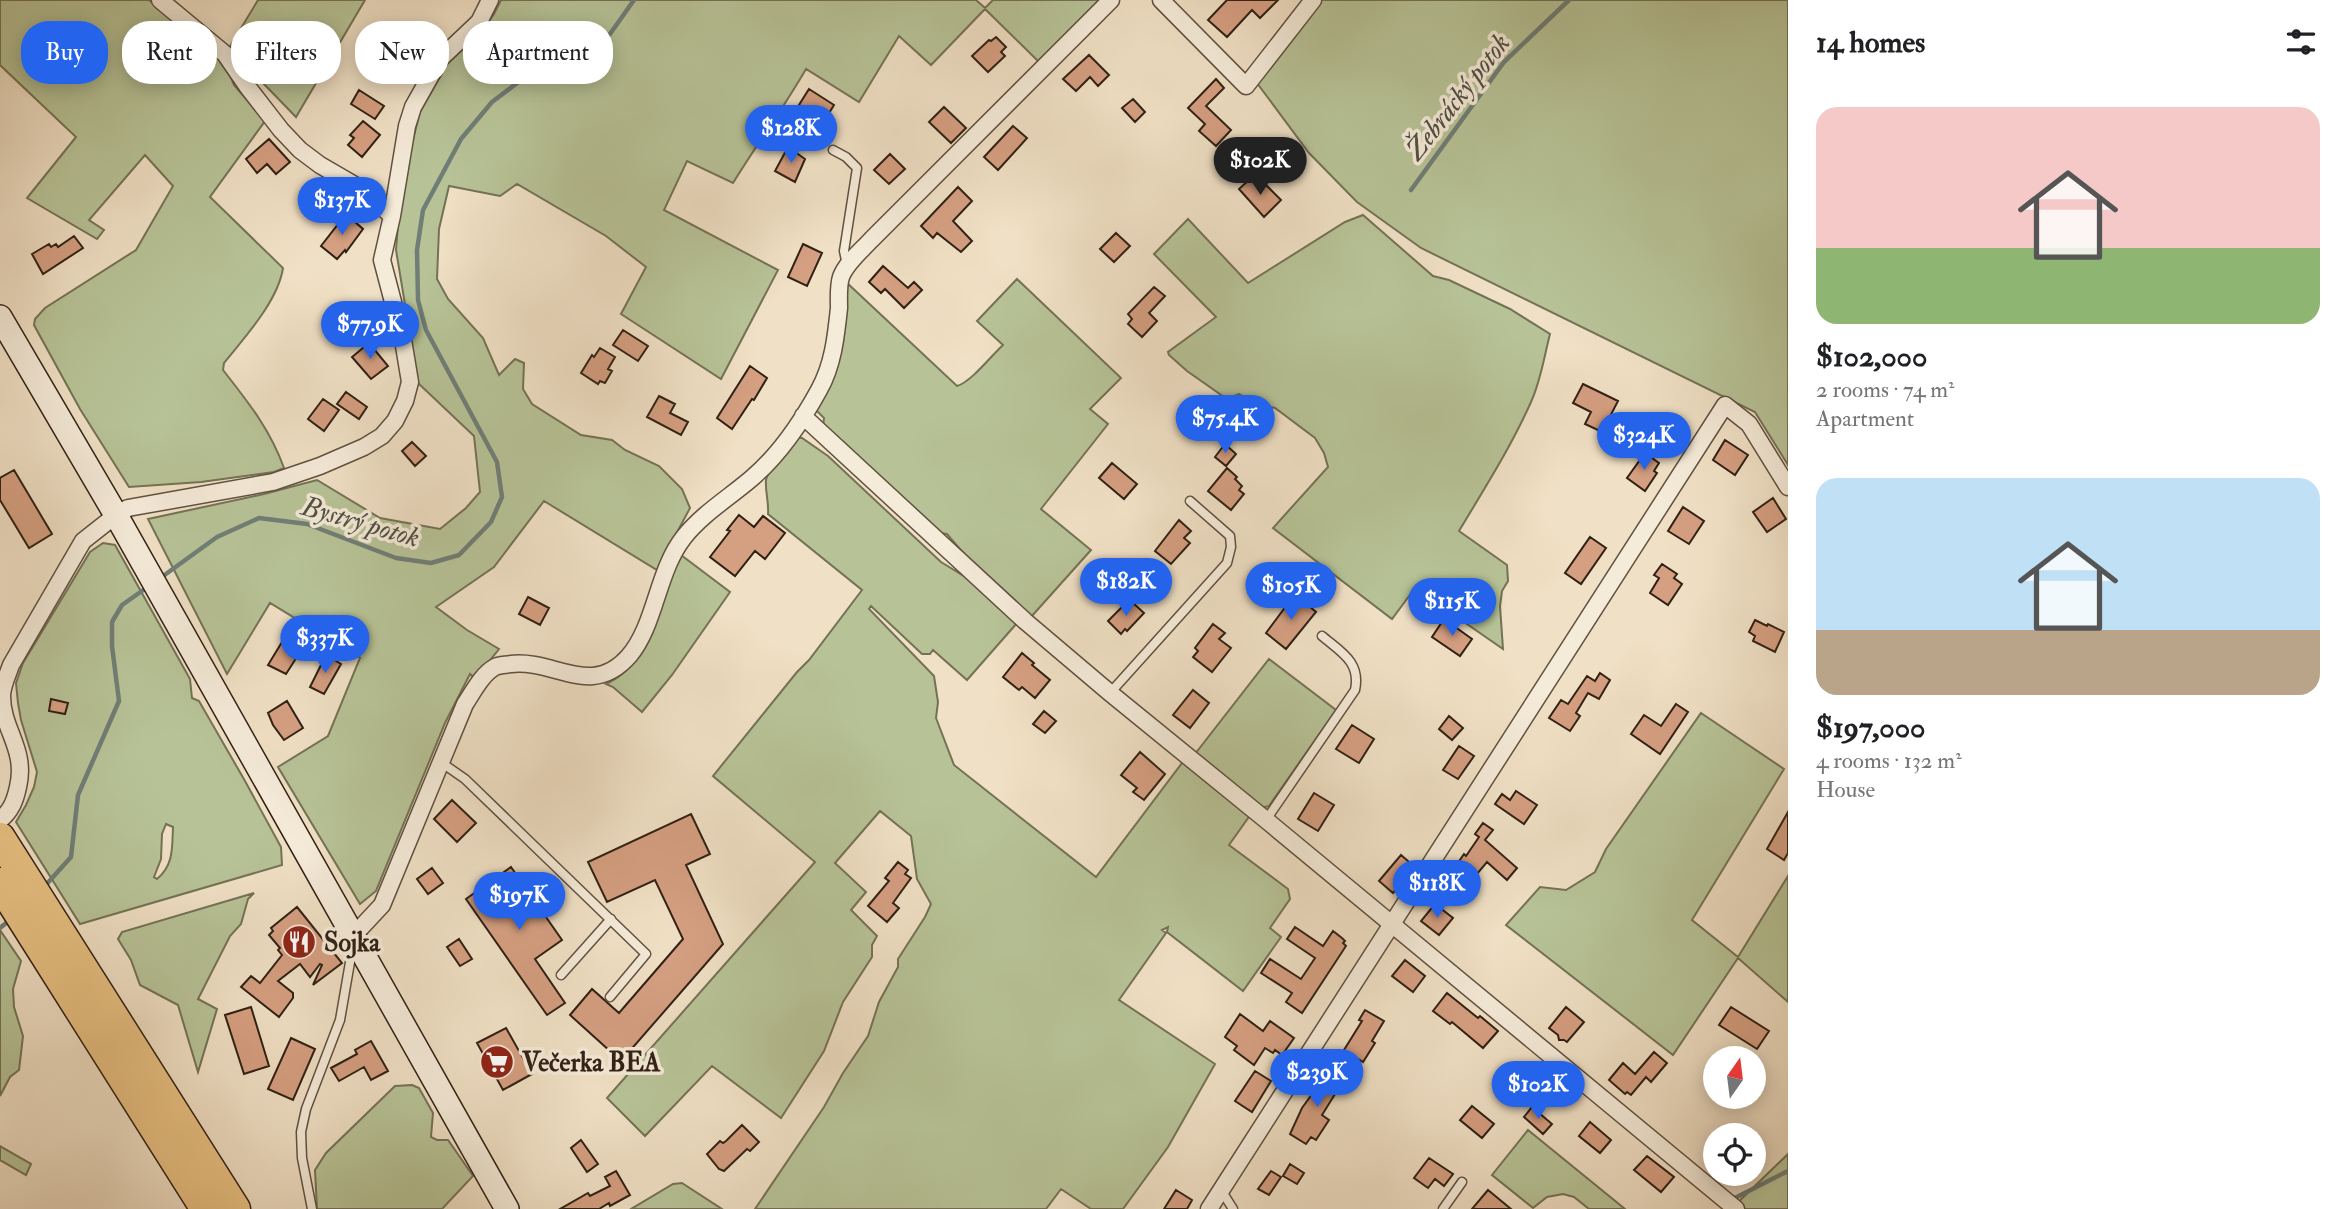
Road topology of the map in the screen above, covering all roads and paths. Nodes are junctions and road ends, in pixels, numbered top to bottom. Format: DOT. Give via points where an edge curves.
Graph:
graph roads {
  1 [pos="160,0"];
  2 [pos="490,0"];
  3 [pos="1111,0"];
  4 [pos="1161,0"];
  5 [pos="1313,0"];
  6 [pos="833,150"];
  7 [pos="393,216"];
  8 [pos="847,268"];
  9 [pos="0,317"];
  10 [pos="803,416"];
  11 [pos="1788,487"];
  12 [pos="1190,501"];
  13 [pos="116,514"];
  14 [pos="1322,636"];
  15 [pos="2,685"];
  16 [pos="1110,693"];
  17 [pos="442,762"];
  18 [pos="0,820"];
  19 [pos="1266,820"];
  20 [pos="0,838"];
  21 [pos="0,883"];
  22 [pos="611,919"];
  23 [pos="1391,924"];
  24 [pos="354,935"];
  25 [pos="71,973"];
  26 [pos="561,975"];
  27 [pos="610,997"];
  28 [pos="1462,1182"];
  29 [pos="1221,1190"];
  30 [pos="206,1209"];
  31 [pos="235,1209"];
  32 [pos="312,1209"];
  33 [pos="507,1209"];
  34 [pos="1209,1209"];
  35 [pos="1233,1209"];
  36 [pos="1443,1209"];
  37 [pos="1735,1209"];
  1 -- 7 [label="street" via="225,54 300,150 363,190"];
  2 -- 7 [label="street" via="479,22 440,59 413,107"];
  3 -- 8 [label="street"];
  4 -- 5 [label="street" via="1246,86"];
  6 -- 8 [label="lane" via="858,168 844,251"];
  7 -- 13 [label="street" via="383,260 410,382 395,421 382,436 320,467 273,482"];
  8 -- 10 [label="street" via="841,277 832,360"];
  9 -- 13 [label="main road"];
  10 -- 16 [label="street"];
  10 -- 17 [label="street" via="755,476 685,536 640,637 622,664 605,675 586,678 530,663 495,667 465,704"];
  11 -- 23 [label="street" via="1749,424 1724,405"];
  12 -- 16 [label="lane" via="1230,536 1227,563"];
  13 -- 15 [label="street" via="83,541"];
  13 -- 24 [label="main road"];
  14 -- 19 [label="lane" via="1350,660 1358,676 1355,690"];
  15 -- 18 [label="street" via="5,714 22,766 12,807"];
  16 -- 19 [label="street"];
  17 -- 22 [label="lane"];
  17 -- 24 [label="street" via="382,905"];
  19 -- 23 [label="street"];
  20 -- 25 [label="highway"];
  21 -- 25 [label="highway"];
  22 -- 26 [label="lane"];
  22 -- 27 [label="lane" via="646,954"];
  23 -- 29 [label="street"];
  23 -- 37 [label="street"];
  24 -- 32 [label="lane" via="340,1020 301,1132"];
  24 -- 33 [label="main road"];
  25 -- 30 [label="highway"];
  25 -- 31 [label="highway"];
  28 -- 36 [label="lane"];
  29 -- 34 [label="street"];
  29 -- 35 [label="lane"];
}
